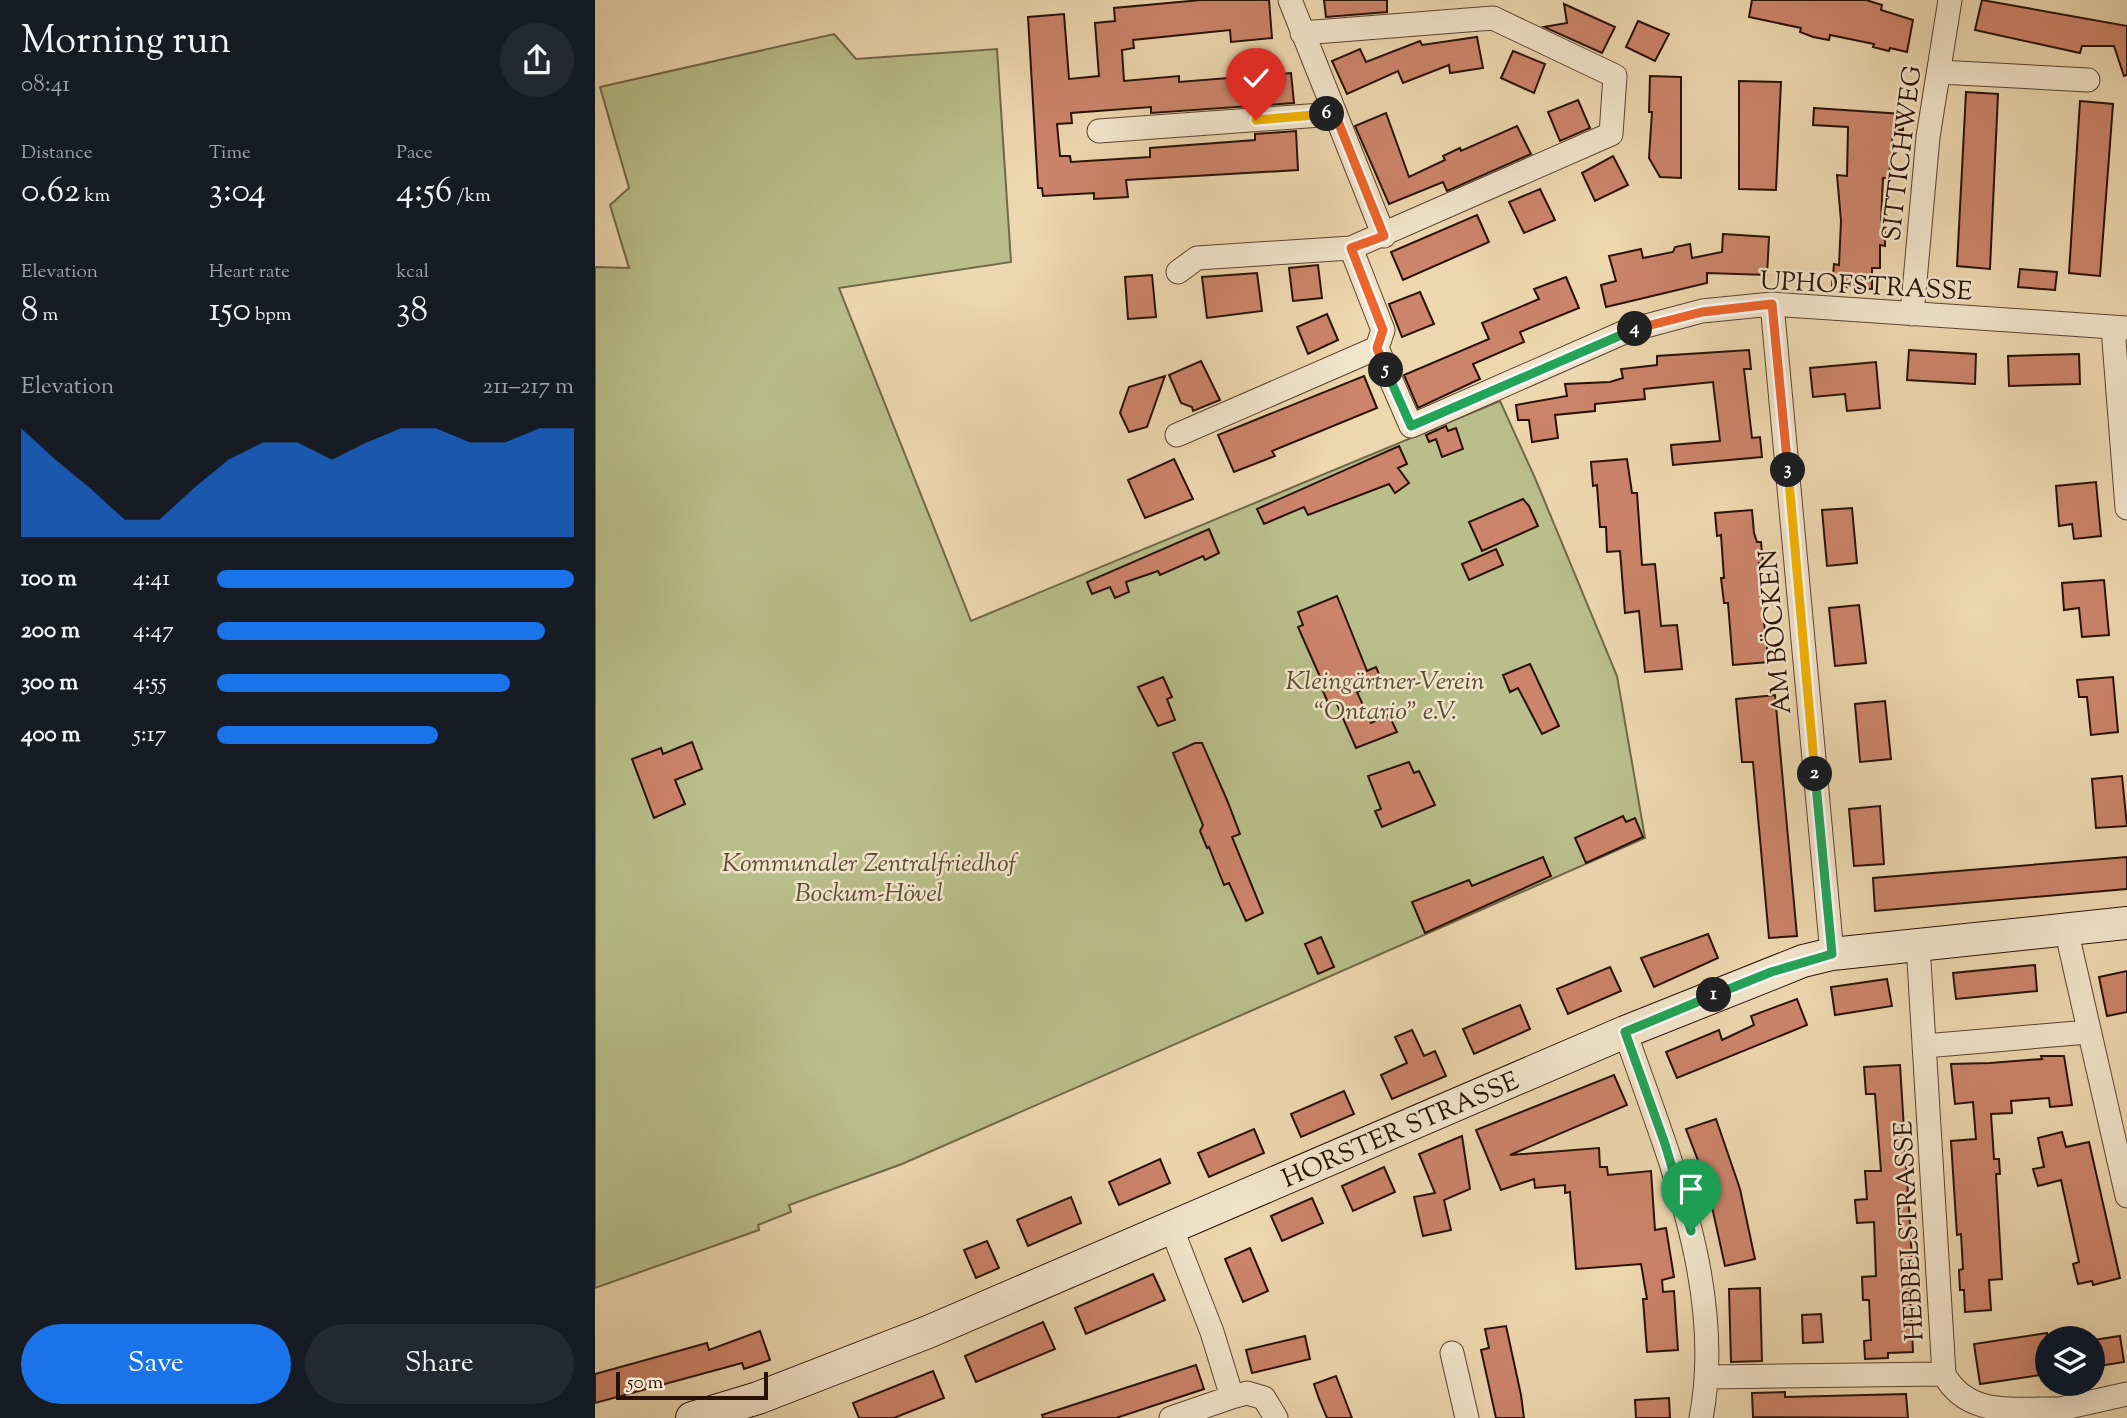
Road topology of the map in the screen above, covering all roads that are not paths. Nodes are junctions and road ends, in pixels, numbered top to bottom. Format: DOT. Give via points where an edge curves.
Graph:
graph roads {
  1 [pos="1290,0"];
  2 [pos="1951,0"];
  3 [pos="1302,33"];
  4 [pos="1939,72"];
  5 [pos="2088,80"];
  6 [pos="1335,114"];
  7 [pos="1099,131"];
  8 [pos="1384,236"];
  9 [pos="1351,248"];
  10 [pos="1178,272"];
  11 [pos="1772,304"];
  12 [pos="1912,314"];
  13 [pos="2120,328"];
  14 [pos="1377,348"];
  15 [pos="1177,435"];
  16 [pos="2127,508"];
  17 [pos="2127,923"];
  18 [pos="2066,929"];
  19 [pos="1918,945"];
  20 [pos="1832,954"];
  21 [pos="1625,1032"];
  22 [pos="2088,1032"];
  23 [pos="1925,1046"];
  24 [pos="2127,1196"];
  25 [pos="1171,1227"];
  26 [pos="1452,1353"];
  27 [pos="1944,1374"];
  28 [pos="1709,1377"];
  29 [pos="2127,1394"];
  30 [pos="1232,1397"];
  31 [pos="2061,1414"];
  32 [pos="691,1418"];
  33 [pos="1171,1418"];
  34 [pos="1276,1418"];
  35 [pos="1467,1418"];
  36 [pos="1701,1418"];
  1 -- 3 [label="street"];
  2 -- 4 [label="street, SITTICHWEG"];
  3 -- 6 [label="street"];
  3 -- 8 [label="street" via="1493,18 1615,76 1611,134"];
  4 -- 5 [label="street"];
  4 -- 12 [label="street, SITTICHWEG" via="1923,175"];
  6 -- 7 [label="street"];
  6 -- 8 [label="street"];
  8 -- 9 [label="street"];
  9 -- 10 [label="street" via="1198,258"];
  9 -- 14 [label="street" via="1383,330"];
  11 -- 12 [label="street, UPHOFSTRASSE"];
  11 -- 14 [label="street, UPHOFSTRASSE" via="1702,312 1627,331 1411,426"];
  11 -- 20 [label="street, AM BÖCKEN"];
  12 -- 13 [label="street, UPHOFSTRASSE"];
  13 -- 16 [label="street"];
  14 -- 15 [label="street"];
  17 -- 18 [label="street, HORSTER STRASSE"];
  18 -- 19 [label="street, HORSTER STRASSE"];
  18 -- 22 [label="street"];
  19 -- 20 [label="street, HORSTER STRASSE"];
  19 -- 23 [label="street, HEBBELSTRASSE"];
  20 -- 21 [label="street, HORSTER STRASSE" via="1771,972"];
  21 -- 25 [label="street, HORSTER STRASSE"];
  21 -- 28 [label="street" via="1691,1231"];
  22 -- 23 [label="street"];
  22 -- 24 [label="street"];
  23 -- 27 [label="street, HEBBELSTRASSE"];
  25 -- 30 [label="street"];
  25 -- 32 [label="street, HORSTER STRASSE" via="893,1347"];
  26 -- 35 [label="street"];
  27 -- 28 [label="street"];
  27 -- 31 [label="street, HEBBELSTRASSE" via="1952,1390 1978,1406"];
  28 -- 36 [label="street"];
  29 -- 31 [label="street, HEBBELSTRASSE"];
  30 -- 33 [label="street"];
  30 -- 34 [label="street" via="1247,1393 1263,1398"];
}
